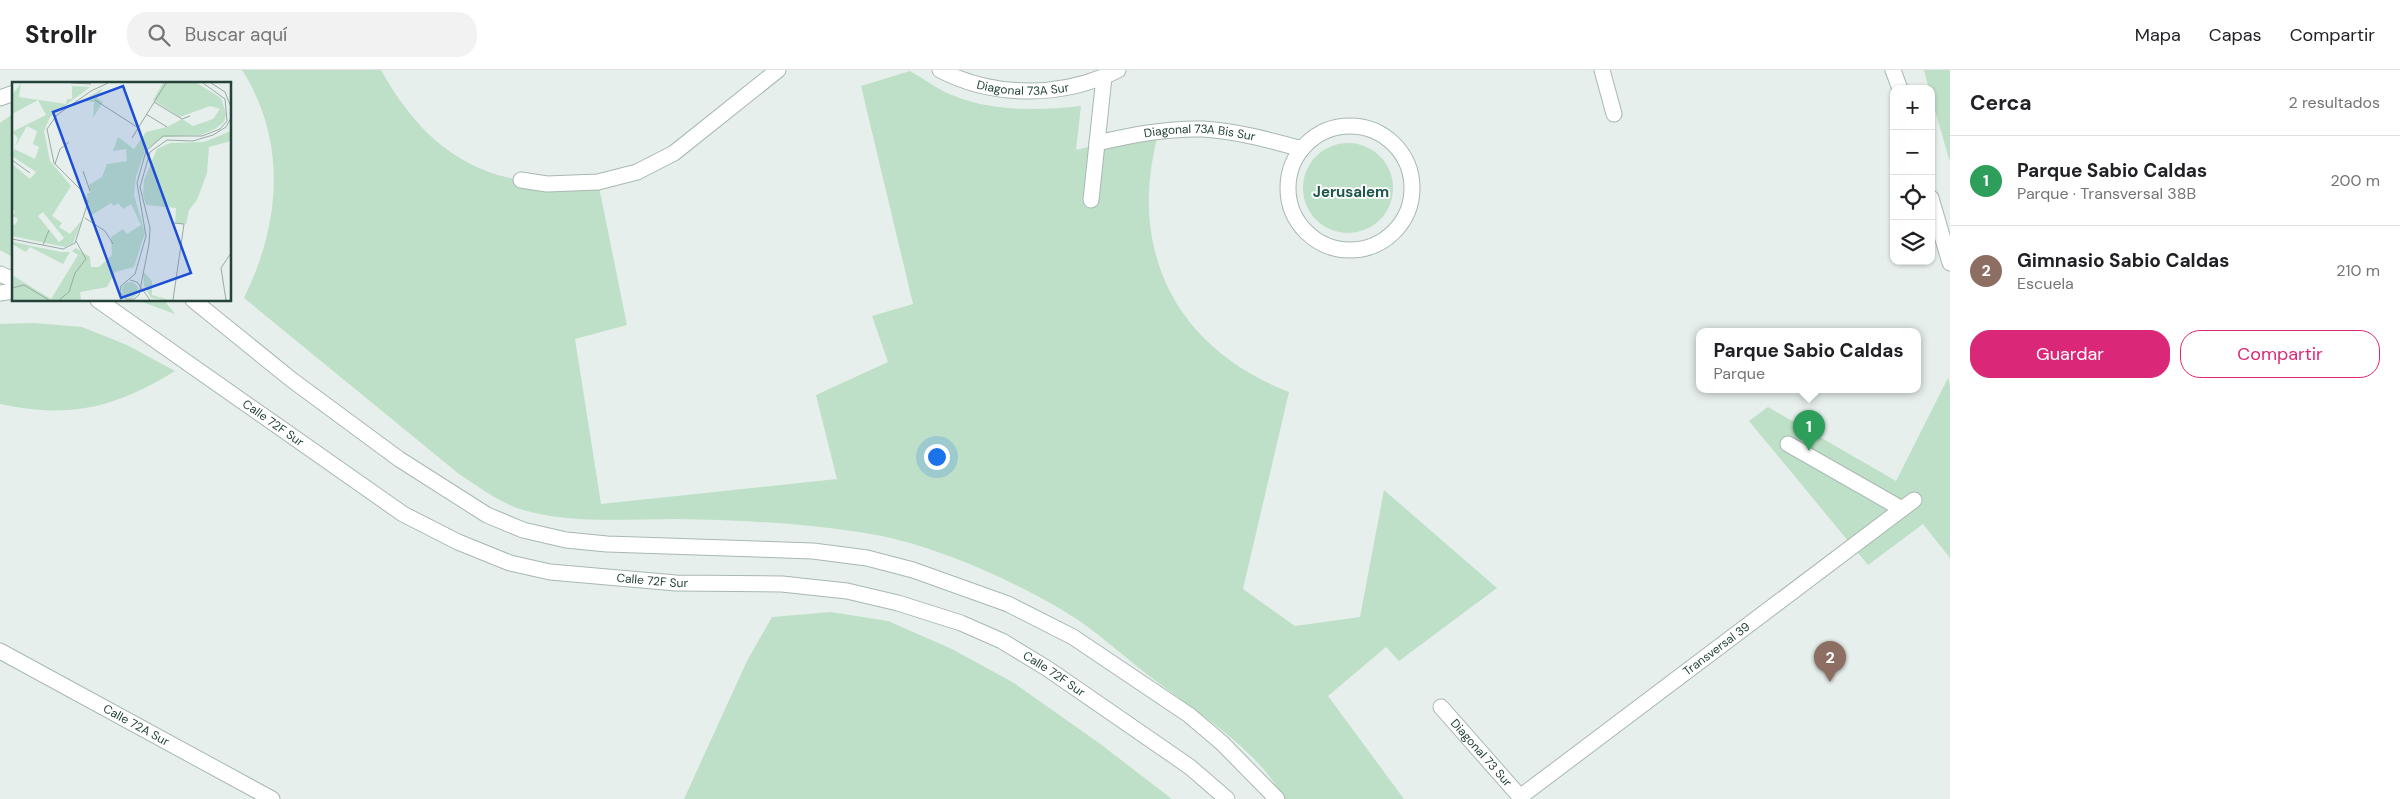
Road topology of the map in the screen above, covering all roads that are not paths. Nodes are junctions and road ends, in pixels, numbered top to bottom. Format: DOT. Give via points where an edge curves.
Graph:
graph roads {
  1 [pos="778,70"];
  2 [pos="940,70"];
  3 [pos="1118,70"];
  4 [pos="1602,70"];
  5 [pos="1893,70"];
  6 [pos="1104,77"];
  7 [pos="1899,85"];
  8 [pos="12,94"];
  9 [pos="0,98"];
  10 [pos="1614,114"];
  11 [pos="1097,143"];
  12 [pos="1302,149"];
  13 [pos="521,180"];
  14 [pos="1091,200"];
  15 [pos="1935,212"];
  16 [pos="1950,263"];
  17 [pos="0,274"];
  18 [pos="12,279"];
  19 [pos="99,301"];
  20 [pos="194,301"];
  21 [pos="1788,444"];
  22 [pos="0,651"];
  23 [pos="1441,707"];
  24 [pos="1521,798"];
  25 [pos="272,799"];
  26 [pos="1227,799"];
  27 [pos="1277,799"];
  1 -- 13 [label="street" via="674,153 637,172 598,182 547,184"];
  2 -- 6 [label="street, Diagonal 73A Sur" via="973,84 1015,91 1058,88"];
  3 -- 6 [label="street, Diagonal 73A Sur"];
  4 -- 10 [label="street"];
  5 -- 7 [label="street"];
  6 -- 11 [label="street"];
  8 -- 9 [label="street"];
  11 -- 12 [label="street, Diagonal 73A Bis Sur" via="1163,130 1205,129"];
  11 -- 14 [label="street"];
  12 -- 12 [label="street" via="1292,167 1288,187 1290,208 1300,226 1315,240 1333,249 1354,251 1373,246 1391,236 1404,220 1412,187 1406,160 1394,143 1370,129 1336,127 1317,135"];
  15 -- 16 [label="street"];
  17 -- 18 [label="street"];
  19 -- 26 [label="street, Calle 72F Sur" via="403,514 458,542 510,563 550,572 676,583 782,584 847,590 961,623 1048,669 1190,767"];
  20 -- 27 [label="street" via="292,380 399,459 487,515 523,530 566,540 813,551 867,558 913,570 1008,604 1074,637 1189,715 1222,743"];
  21 -- 24 [label="street, Transversal 39" via="1908,504"];
  22 -- 25 [label="street, Calle 72A Sur"];
  23 -- 24 [label="street, Diagonal 73 Sur"];
}
